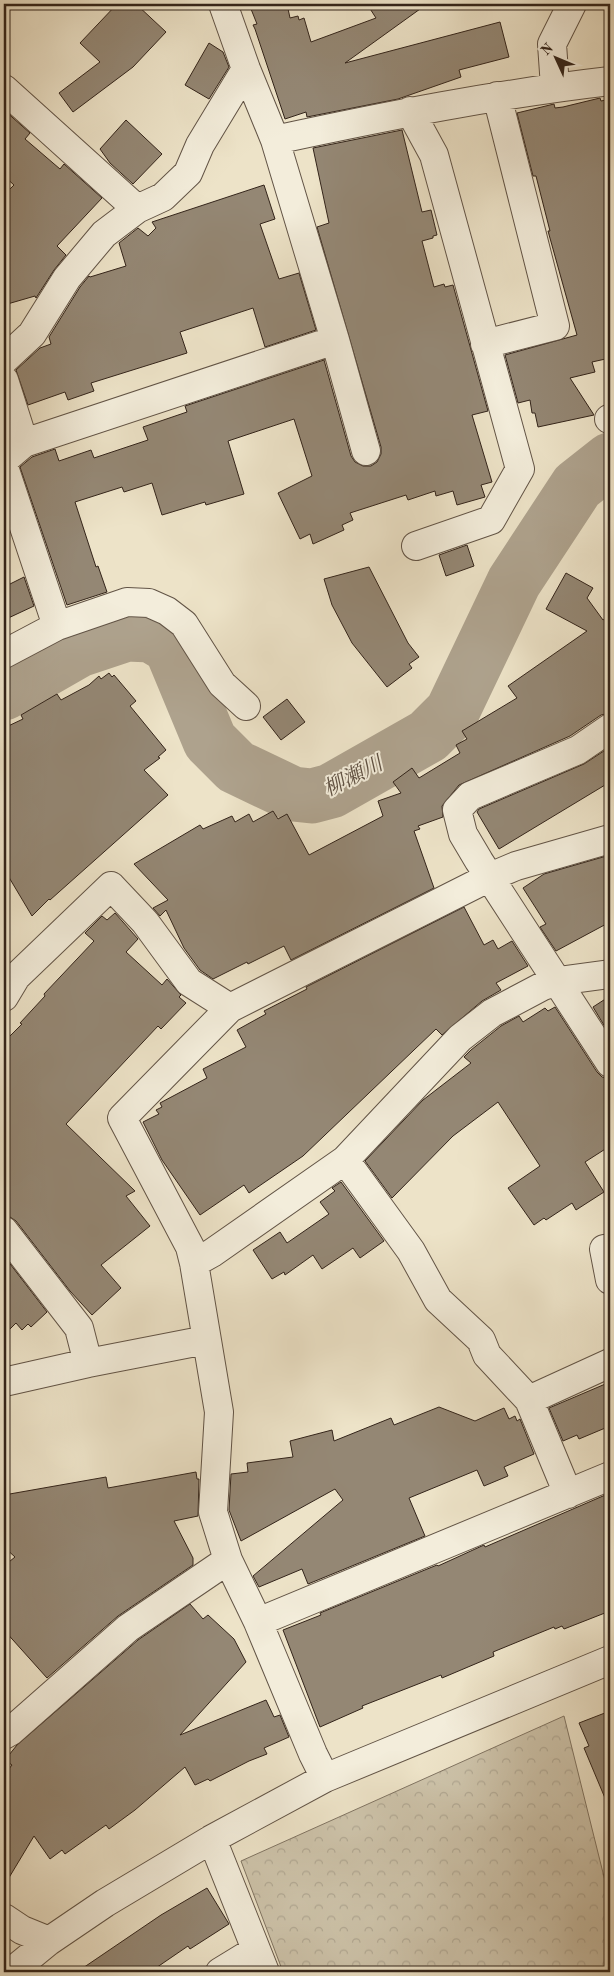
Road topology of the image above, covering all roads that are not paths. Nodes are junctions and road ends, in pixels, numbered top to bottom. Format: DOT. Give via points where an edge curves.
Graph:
graph roads {
  1 [pos="223,4"];
  2 [pos="572,4"];
  3 [pos="246,70"];
  4 [pos="610,81"];
  5 [pos="555,88"];
  6 [pos="4,89"];
  7 [pos="497,96"];
  8 [pos="410,111"];
  9 [pos="275,140"];
  10 [pos="137,209"];
  11 [pos="335,340"];
  12 [pos="485,344"];
  13 [pos="4,360"];
  14 [pos="4,380"];
  15 [pos="24,443"];
  16 [pos="366,451"];
  17 [pos="4,460"];
  18 [pos="4,467"];
  19 [pos="416,546"];
  20 [pos="57,626"];
  21 [pos="4,654"];
  22 [pos="246,706"];
  23 [pos="610,728"];
  24 [pos="610,839"];
  25 [pos="490,877"];
  26 [pos="610,974"];
  27 [pos="558,981"];
  28 [pos="4,997"];
  29 [pos="230,1008"];
  30 [pos="610,1063"];
  31 [pos="345,1160"];
  32 [pos="4,1231"];
  33 [pos="610,1248"];
  34 [pos="194,1264"];
  35 [pos="610,1280"];
  36 [pos="206,1340"];
  37 [pos="88,1363"];
  38 [pos="610,1363"];
  39 [pos="4,1382"];
  40 [pos="530,1400"];
  41 [pos="610,1476"];
  42 [pos="568,1494"];
  43 [pos="228,1560"];
  44 [pos="258,1622"];
  45 [pos="610,1660"];
  46 [pos="4,1735"];
  47 [pos="325,1778"];
  48 [pos="212,1839"];
  49 [pos="4,1918"];
  50 [pos="49,1941"];
  51 [pos="260,1961"];
  52 [pos="11,1972"];
  53 [pos="220,1972"];
  1 -- 3 [label="street"];
  2 -- 5 [label="street" via="552,44"];
  3 -- 9 [label="street"];
  3 -- 10 [label="street" via="200,144 188,173 163,197"];
  4 -- 5 [label="street"];
  5 -- 7 [label="street"];
  6 -- 10 [label="street"];
  7 -- 8 [label="street"];
  7 -- 12 [label="street" via="555,326"];
  8 -- 9 [label="street"];
  8 -- 12 [label="street" via="434,155"];
  9 -- 11 [label="street"];
  10 -- 13 [label="street" via="104,234 67,278 32,334"];
  11 -- 15 [label="street"];
  11 -- 16 [label="street"];
  12 -- 19 [label="street" via="520,469 491,520"];
  14 -- 15 [label="street"];
  15 -- 17 [label="street"];
  18 -- 20 [label="street"];
  20 -- 21 [label="street"];
  20 -- 22 [label="street" via="127,602 149,603 184,624 222,684"];
  23 -- 25 [label="street" via="578,750 470,796 457,810 463,834"];
  24 -- 25 [label="street" via="516,866"];
  25 -- 27 [label="street"];
  25 -- 29 [label="street"];
  26 -- 27 [label="street"];
  27 -- 30 [label="street"];
  27 -- 31 [label="street" via="492,1013 460,1038"];
  28 -- 29 [label="street" via="16,977 111,886 145,922 189,982"];
  29 -- 34 [label="street" via="122,1118 190,1247"];
  31 -- 34 [label="street"];
  31 -- 40 [label="street" via="412,1251 438,1300 481,1340 487,1355"];
  32 -- 37 [label="street" via="79,1328"];
  33 -- 35 [label="street" via="604,1249"];
  34 -- 36 [label="street"];
  36 -- 37 [label="street"];
  36 -- 43 [label="street" via="219,1412 213,1512"];
  37 -- 39 [label="street"];
  38 -- 40 [label="street"];
  40 -- 42 [label="street"];
  41 -- 42 [label="street"];
  42 -- 44 [label="street"];
  43 -- 44 [label="street"];
  43 -- 46 [label="street" via="128,1628"];
  44 -- 47 [label="street"];
  45 -- 47 [label="street"];
  47 -- 48 [label="street"];
  48 -- 50 [label="street" via="104,1903"];
  48 -- 51 [label="street"];
  49 -- 50 [label="street"];
  50 -- 52 [label="street"];
  51 -- 53 [label="street"];
}
